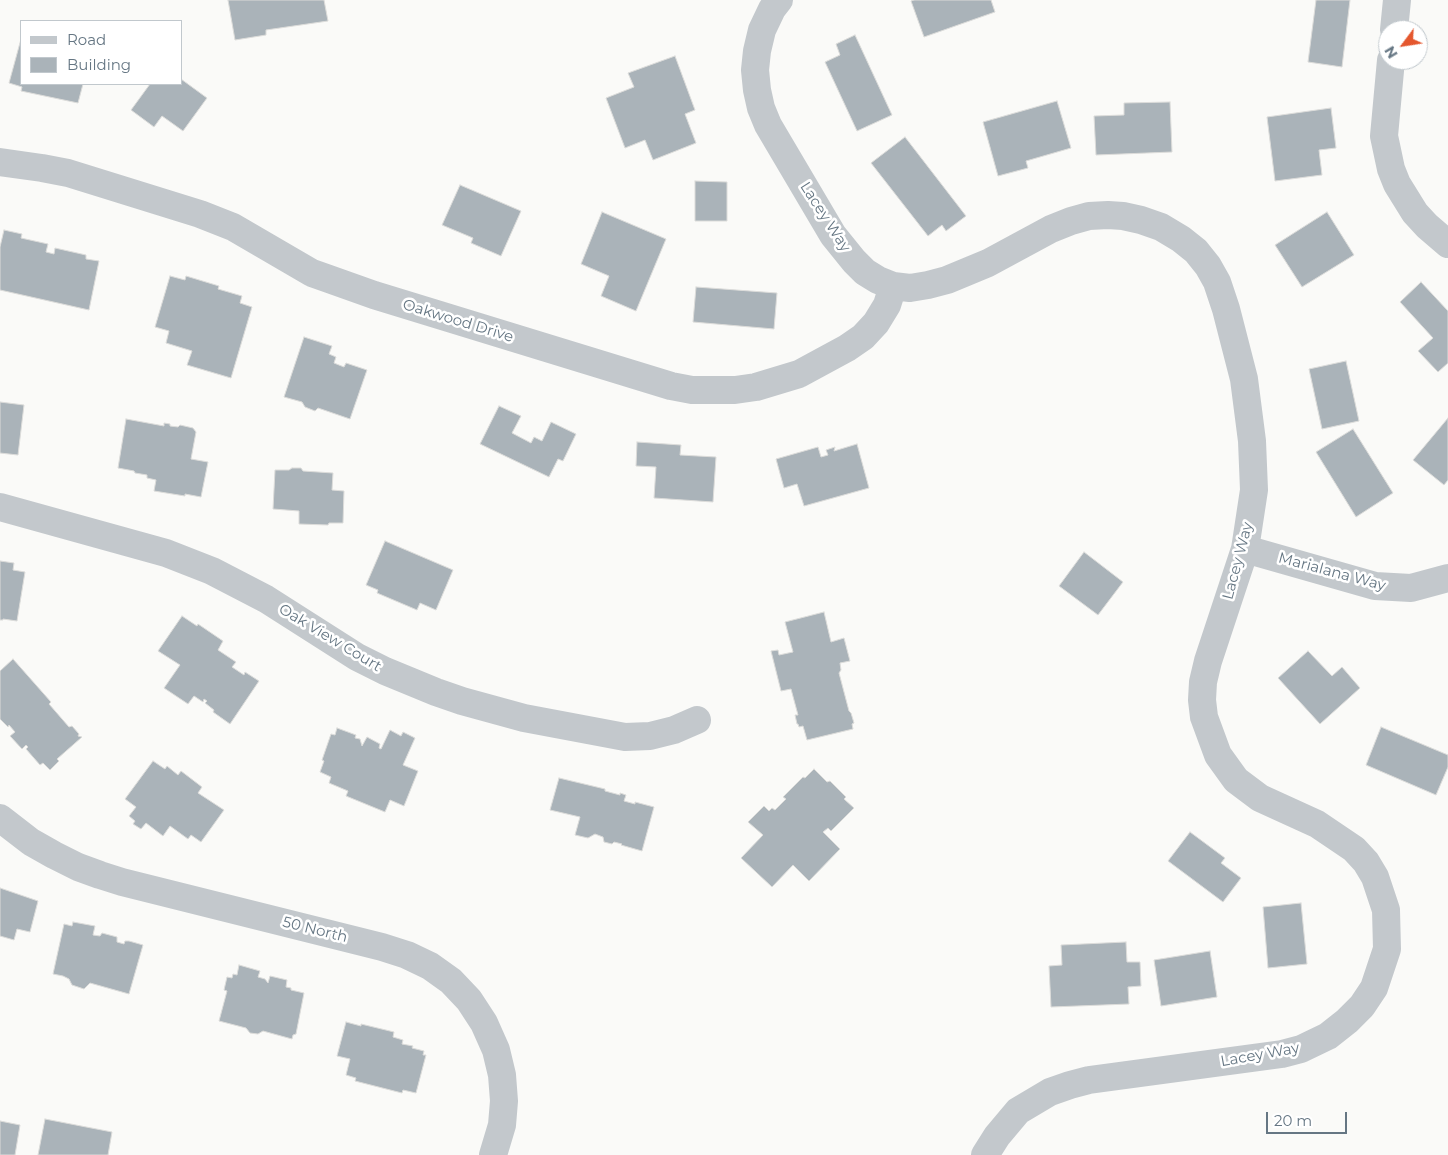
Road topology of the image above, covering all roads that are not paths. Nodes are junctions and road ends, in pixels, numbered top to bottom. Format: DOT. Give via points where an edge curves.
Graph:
graph roads {
  1 [pos="779,0"];
  2 [pos="1397,0"];
  3 [pos="1395,20"];
  4 [pos="1390,70"];
  5 [pos="0,162"];
  6 [pos="1448,244"];
  7 [pos="893,286"];
  8 [pos="0,507"];
  9 [pos="1245,549"];
  10 [pos="1448,578"];
  11 [pos="697,720"];
  12 [pos="0,818"];
  13 [pos="987,1152"];
  14 [pos="493,1155"];
  1 -- 7 [label="street, Lacey Way" via="762,30 757,51 755,70 761,108 768,125 843,248 865,272"];
  2 -- 3 [label="street"];
  4 -- 6 [label="street" via="1384,136 1391,169 1416,214"];
  5 -- 7 [label="street, Oakwood Drive" via="68,174 200,214 233,227 303,268 329,279 692,390 756,387 799,374 863,337 887,305"];
  7 -- 9 [label="street, Lacey Way" via="910,288 947,280 988,263 1051,229 1089,216 1123,216 1141,220 1181,239 1208,266 1217,282 1244,379 1254,466"];
  8 -- 11 [label="street, Oak View Court" via="166,553 212,571 266,599 357,657 462,701 524,718 625,737 650,736"];
  9 -- 10 [label="street, Marialana Way" via="1375,586 1411,588"];
  9 -- 13 [label="street, Lacey Way" via="1203,682 1202,700 1208,732 1218,755 1236,780 1260,798 1339,837 1366,862 1382,893 1388,929 1387,949 1374,988 1347,1021 1328,1036 1301,1050 1089,1080 1050,1092 1018,1111"];
  12 -- 14 [label="street, 50 North" via="31,842 100,875 382,947 407,954 430,966 469,1000 496,1050 504,1100 502,1125"];
}
